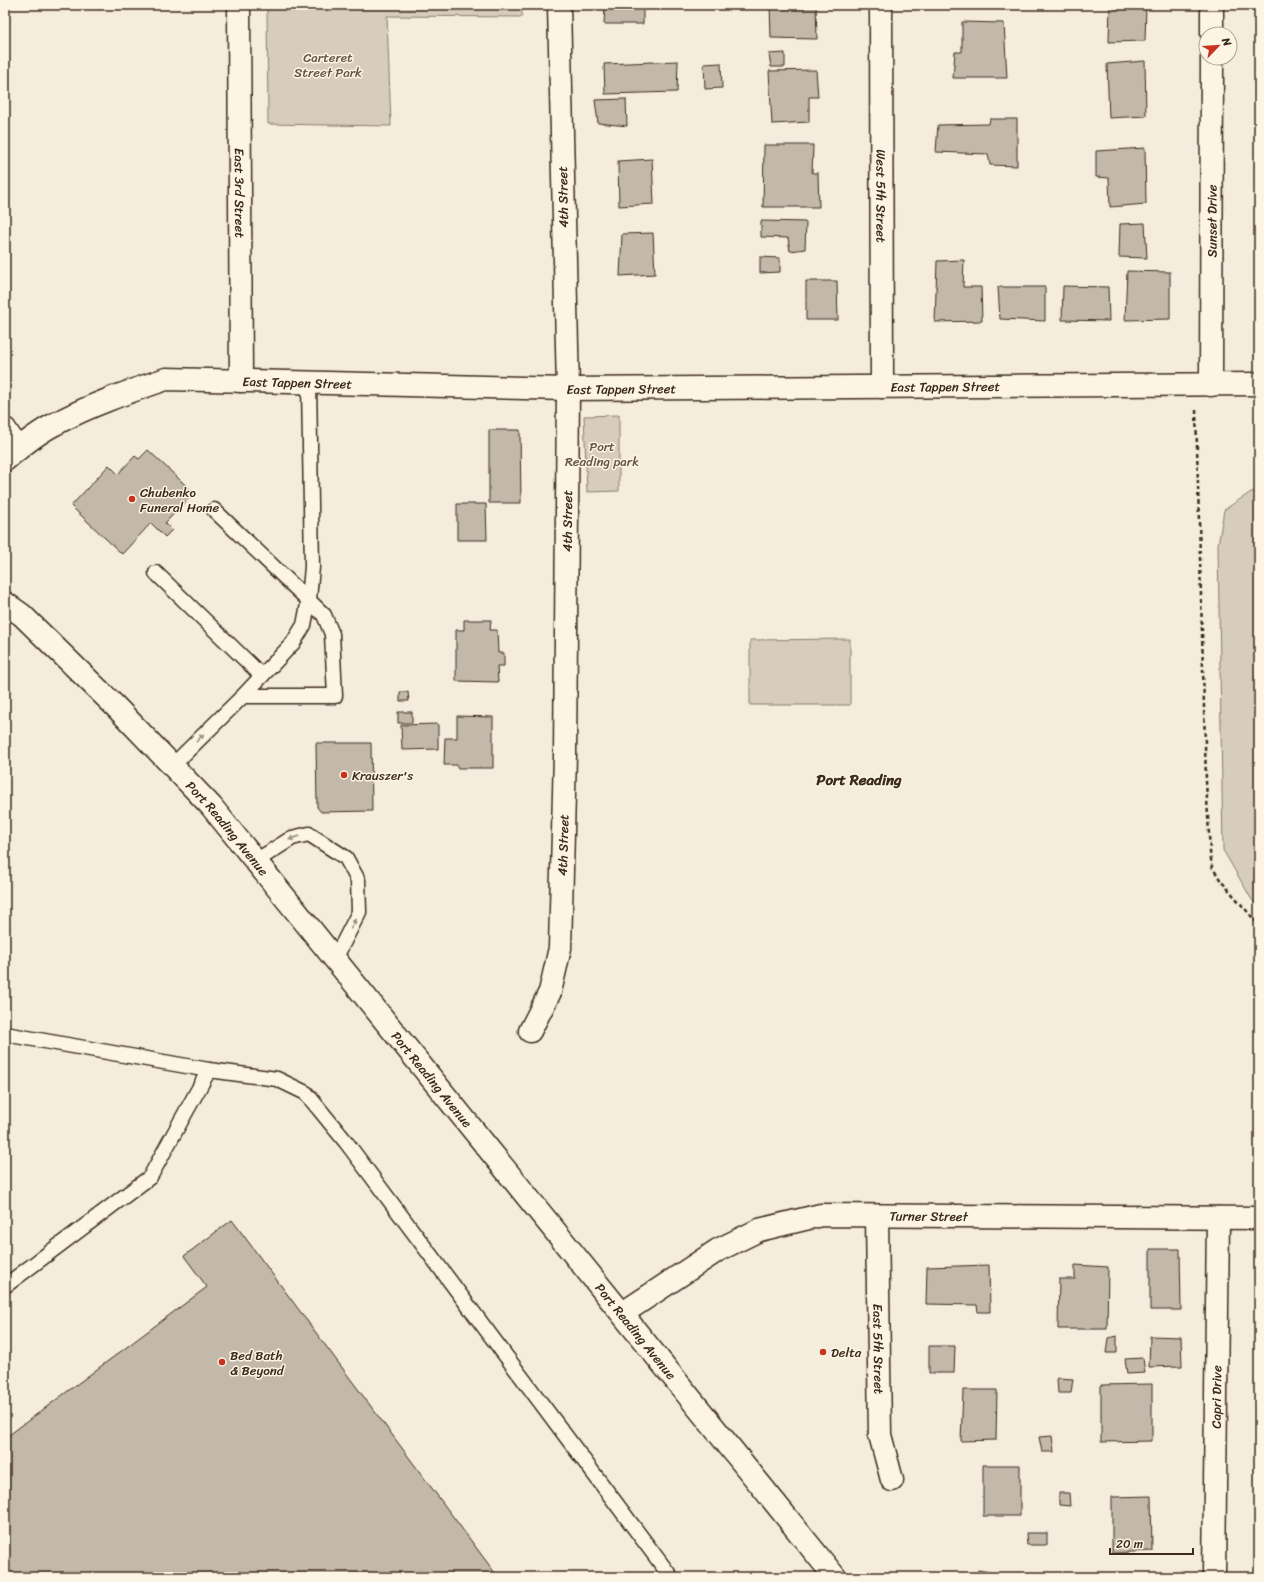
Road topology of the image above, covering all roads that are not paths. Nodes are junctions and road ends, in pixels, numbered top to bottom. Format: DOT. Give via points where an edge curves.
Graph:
graph roads {
  1 [pos="239,5"];
  2 [pos="559,5"];
  3 [pos="882,5"];
  4 [pos="1212,5"];
  5 [pos="1212,26"];
  6 [pos="1212,66"];
  7 [pos="241,381"];
  8 [pos="309,383"];
  9 [pos="1259,384"];
  10 [pos="1211,385"];
  11 [pos="882,387"];
  12 [pos="568,389"];
  13 [pos="5,429"];
  14 [pos="12,454"];
  15 [pos="214,510"];
  16 [pos="156,573"];
  17 [pos="310,599"];
  18 [pos="5,603"];
  19 [pos="262,676"];
  20 [pos="243,696"];
  21 [pos="172,766"];
  22 [pos="256,861"];
  23 [pos="335,959"];
  24 [pos="530,1031"];
  25 [pos="5,1034"];
  26 [pos="209,1070"];
  27 [pos="877,1216"];
  28 [pos="1218,1218"];
  29 [pos="1259,1218"];
  30 [pos="5,1286"];
  31 [pos="623,1313"];
  32 [pos="892,1480"];
  33 [pos="671,1577"];
  34 [pos="835,1577"];
  35 [pos="1214,1577"];
  1 -- 7 [label="street, East 3rd Street"];
  2 -- 12 [label="street, 4th Street"];
  3 -- 11 [label="street, West 5th Street"];
  4 -- 5 [label="street"];
  6 -- 10 [label="street, Sunset Drive"];
  7 -- 8 [label="street, East Tappen Street"];
  7 -- 14 [label="street, East Tappen Street" via="166,379 53,424"];
  8 -- 12 [label="street, East Tappen Street"];
  8 -- 17 [label="lane" via="312,567"];
  9 -- 10 [label="street, East Tappen Street"];
  10 -- 11 [label="street, East Tappen Street"];
  11 -- 12 [label="street, East Tappen Street"];
  12 -- 24 [label="street, 4th Street" via="565,756 560,948 550,992"];
  13 -- 14 [label="street"];
  15 -- 17 [label="lane"];
  16 -- 19 [label="lane"];
  17 -- 19 [label="lane" via="304,625 294,643"];
  17 -- 20 [label="lane" via="324,614 332,634 335,696"];
  18 -- 21 [label="street, Port Reading Avenue" via="22,615"];
  19 -- 20 [label="lane"];
  21 -- 20 [label="lane, one-way"];
  21 -- 22 [label="street, Port Reading Avenue" via="212,806"];
  22 -- 23 [label="street, Port Reading Avenue"];
  23 -- 22 [label="lane, one-way" via="359,912 358,880 346,858 309,834 292,838"];
  23 -- 31 [label="street, Port Reading Avenue"];
  25 -- 26 [label="lane"];
  26 -- 30 [label="lane" via="150,1177"];
  26 -- 33 [label="lane" via="277,1078 306,1093 346,1142"];
  27 -- 28 [label="street, Turner Street"];
  27 -- 31 [label="street, Turner Street" via="821,1215 759,1230 718,1250"];
  27 -- 32 [label="street, East 5th Street" via="880,1435"];
  28 -- 29 [label="street, Turner Street"];
  28 -- 35 [label="street, Capri Drive"];
  31 -- 34 [label="street, Port Reading Avenue"];
}
